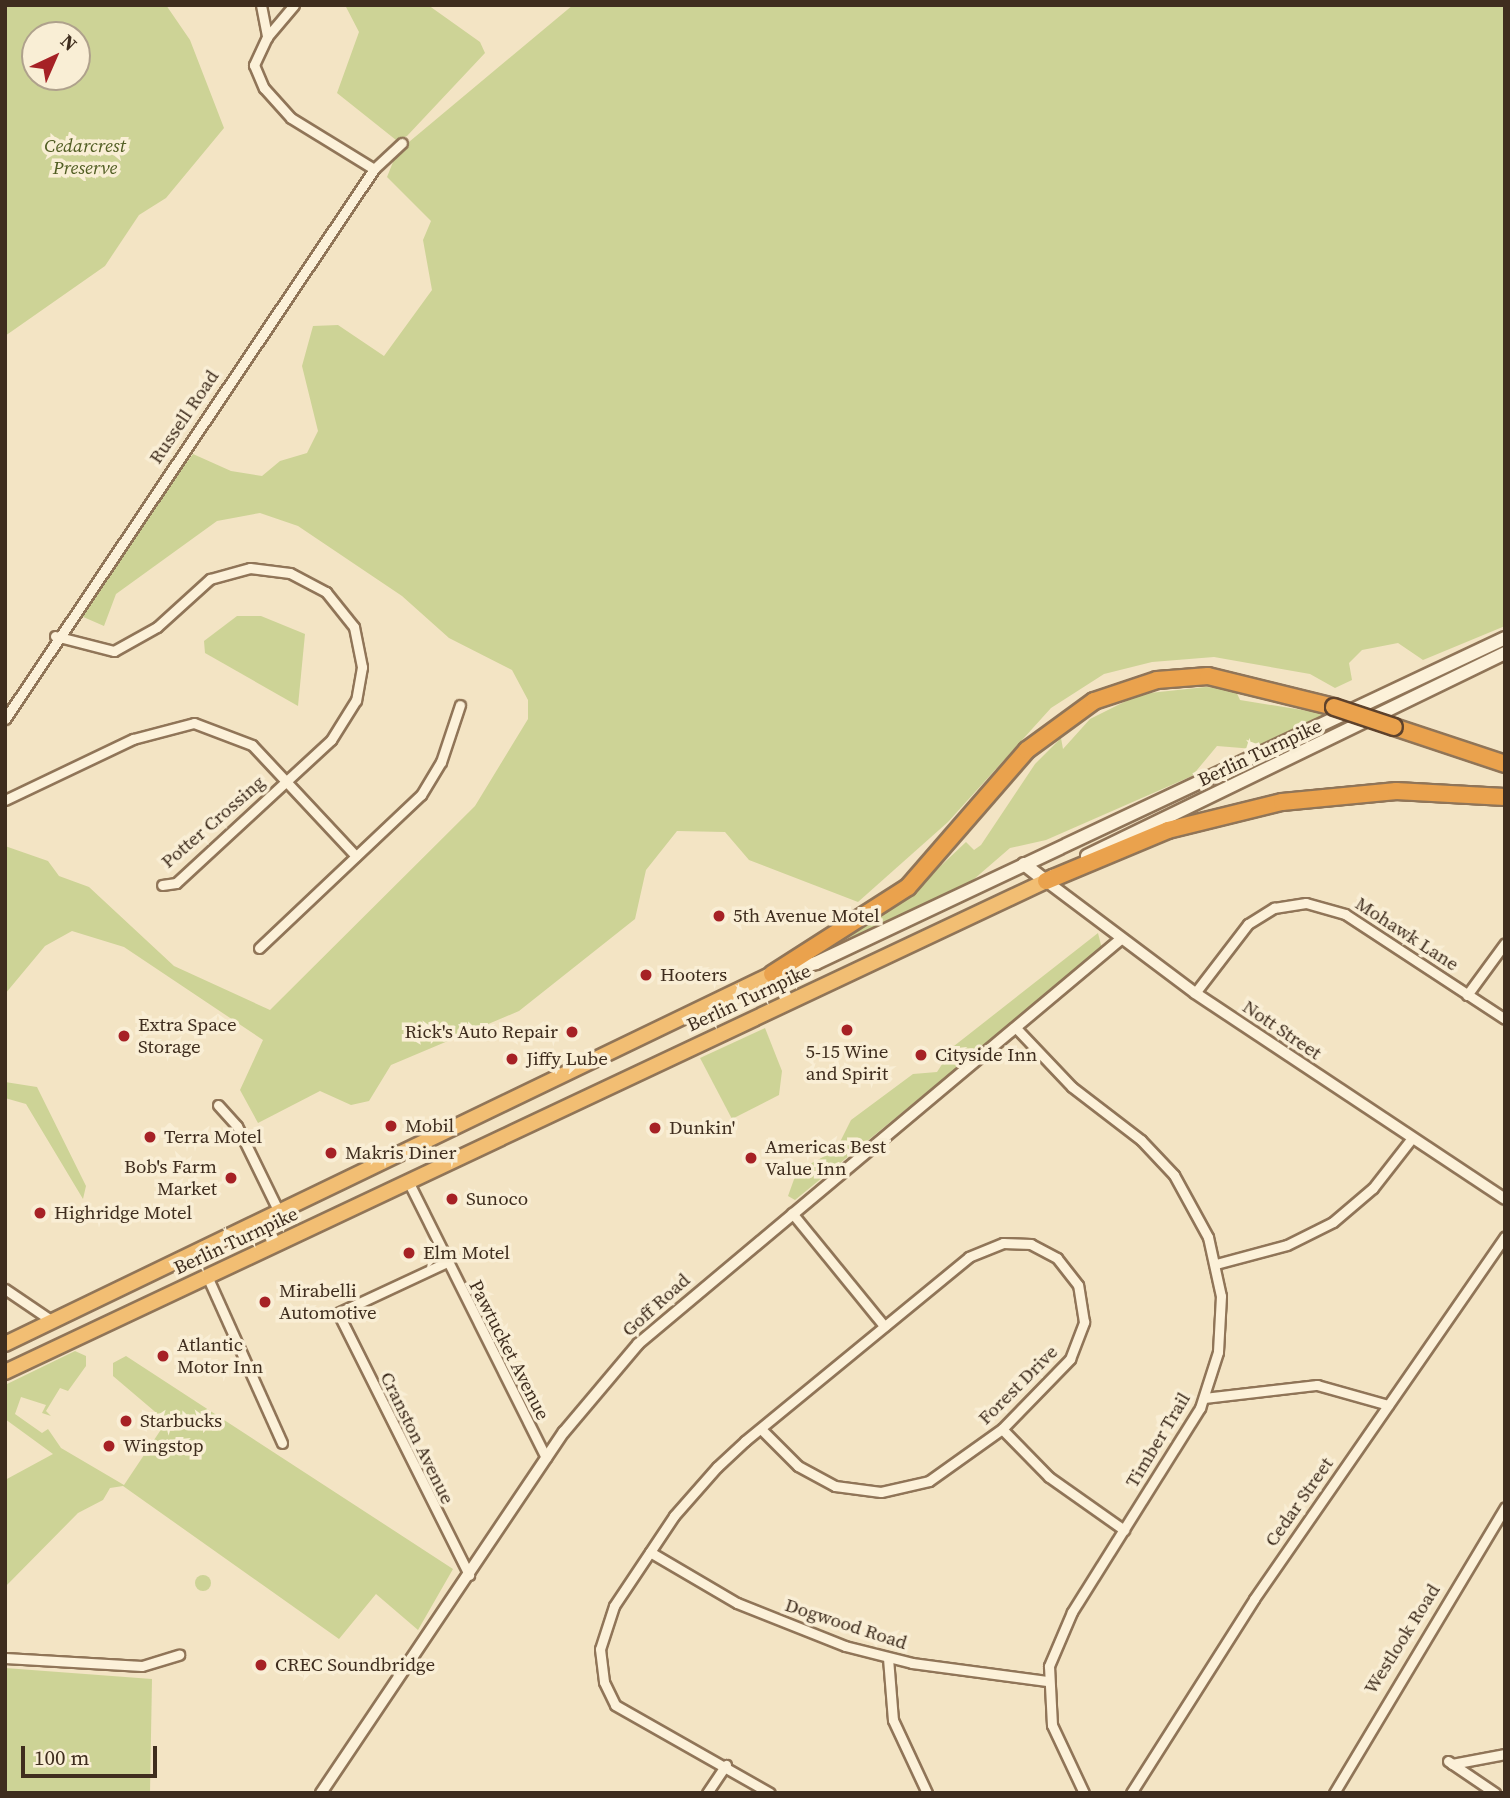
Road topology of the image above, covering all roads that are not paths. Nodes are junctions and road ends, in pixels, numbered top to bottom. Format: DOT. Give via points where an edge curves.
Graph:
graph roads {
  1 [pos="261,5"];
  2 [pos="294,5"];
  3 [pos="267,37"];
  4 [pos="402,143"];
  5 [pos="374,169"];
  6 [pos="55,636"];
  7 [pos="1505,638"];
  8 [pos="1505,653"];
  9 [pos="460,705"];
  10 [pos="5,719"];
  11 [pos="1505,764"];
  12 [pos="285,782"];
  13 [pos="1505,797"];
  14 [pos="5,800"];
  15 [pos="356,856"];
  16 [pos="1024,864"];
  17 [pos="1046,881"];
  18 [pos="162,885"];
  19 [pos="1121,939"];
  20 [pos="1505,943"];
  21 [pos="259,948"];
  22 [pos="772,974"];
  23 [pos="1195,993"];
  24 [pos="1467,995"];
  25 [pos="1505,1019"];
  26 [pos="1016,1028"];
  27 [pos="218,1105"];
  28 [pos="1412,1138"];
  29 [pos="397,1158"];
  30 [pos="408,1181"];
  31 [pos="1505,1199"];
  32 [pos="792,1213"];
  33 [pos="280,1214"];
  34 [pos="1505,1237"];
  35 [pos="445,1262"];
  36 [pos="1216,1264"];
  37 [pos="207,1276"];
  38 [pos="5,1289"];
  39 [pos="52,1321"];
  40 [pos="884,1326"];
  41 [pos="78,1338"];
  42 [pos="5,1344"];
  43 [pos="5,1372"];
  44 [pos="1204,1398"];
  45 [pos="1388,1405"];
  46 [pos="761,1429"];
  47 [pos="1002,1429"];
  48 [pos="282,1443"];
  49 [pos="546,1458"];
  50 [pos="1505,1507"];
  51 [pos="1124,1530"];
  52 [pos="650,1552"];
  53 [pos="469,1575"];
  54 [pos="179,1654"];
  55 [pos="5,1658"];
  56 [pos="888,1658"];
  57 [pos="1047,1681"];
  58 [pos="1505,1754"];
  59 [pos="726,1765"];
  60 [pos="321,1793"];
  61 [pos="707,1793"];
  62 [pos="770,1793"];
  63 [pos="927,1793"];
  64 [pos="1083,1793"];
  65 [pos="1131,1793"];
  66 [pos="1334,1793"];
  67 [pos="1495,1793"];
  1 -- 3 [label="street"];
  2 -- 3 [label="street"];
  3 -- 5 [label="street" via="254,65 264,88 291,118"];
  4 -- 5 [label="street, Russell Road"];
  5 -- 6 [label="street, Russell Road"];
  6 -- 10 [label="street, Russell Road"];
  6 -- 12 [label="street, Potter Crossing" via="114,651 157,627 210,579 250,568 290,573 326,592 354,627 362,667 356,700 331,740"];
  7 -- 16 [label="main road, Berlin Turnpike"];
  8 -- 17 [label="main road, Berlin Turnpike"];
  9 -- 15 [label="street" via="441,762 421,795"];
  11 -- 22 [label="highway, bridge" via="1334,707 1208,677 1157,680 1094,701 1027,750 908,887"];
  12 -- 14 [label="street" via="252,745 194,723 132,739"];
  12 -- 15 [label="street"];
  12 -- 18 [label="street, Potter Crossing" via="176,883"];
  13 -- 17 [label="highway" via="1379,791 1282,802 1175,828"];
  15 -- 21 [label="street"];
  16 -- 17 [label="main road"];
  16 -- 22 [label="main road, Berlin Turnpike" via="816,963"];
  17 -- 19 [label="street, Nott Street"];
  17 -- 30 [label="highway, Berlin Turnpike"];
  19 -- 23 [label="street, Nott Street"];
  19 -- 26 [label="street, Goff Road"];
  20 -- 24 [label="street"];
  22 -- 29 [label="highway, Berlin Turnpike"];
  23 -- 24 [label="street, Mohawk Lane" via="1248,923 1274,908 1306,903 1345,914"];
  23 -- 28 [label="street, Nott Street"];
  24 -- 25 [label="street, Mohawk Lane"];
  26 -- 32 [label="street, Goff Road"];
  26 -- 36 [label="street, Timber Trail" via="1066,1082 1166,1165 1195,1208"];
  27 -- 33 [label="street" via="237,1126"];
  28 -- 31 [label="street, Nott Street"];
  28 -- 36 [label="street" via="1373,1188 1333,1222 1292,1243"];
  29 -- 30 [label="highway"];
  29 -- 33 [label="highway, Berlin Turnpike"];
  30 -- 35 [label="street, Pawtucket Avenue"];
  30 -- 37 [label="highway, Berlin Turnpike"];
  32 -- 40 [label="street"];
  32 -- 49 [label="street, Goff Road" via="641,1340"];
  33 -- 39 [label="highway, Berlin Turnpike"];
  34 -- 45 [label="street, Cedar Street"];
  35 -- 49 [label="street, Pawtucket Avenue"];
  35 -- 53 [label="street, Cranston Avenue" via="338,1313"];
  36 -- 44 [label="street, Timber Trail" via="1220,1336"];
  37 -- 41 [label="highway, Berlin Turnpike"];
  37 -- 48 [label="street"];
  38 -- 39 [label="street"];
  39 -- 41 [label="highway"];
  39 -- 42 [label="highway, Berlin Turnpike"];
  40 -- 46 [label="street, Forest Drive"];
  40 -- 47 [label="street, Forest Drive" via="987,1247 1021,1242 1057,1258 1080,1292 1081,1337 1060,1371"];
  41 -- 43 [label="highway, Berlin Turnpike"];
  44 -- 45 [label="street" via="1317,1385"];
  44 -- 51 [label="street, Timber Trail"];
  45 -- 65 [label="street, Cedar Street"];
  46 -- 47 [label="street, Forest Drive" via="818,1479 881,1492 935,1478"];
  46 -- 52 [label="street, Forest Drive" via="701,1483"];
  47 -- 51 [label="street" via="1054,1481"];
  49 -- 53 [label="street, Goff Road"];
  50 -- 66 [label="street, Westlook Road"];
  51 -- 57 [label="street, Timber Trail" via="1063,1628"];
  52 -- 56 [label="street, Dogwood Road" via="759,1613"];
  52 -- 59 [label="street, Forest Drive" via="604,1629 606,1687 631,1718"];
  53 -- 60 [label="street, Goff Road"];
  54 -- 55 [label="street" via="152,1666"];
  56 -- 57 [label="street, Dogwood Road"];
  56 -- 63 [label="street" via="893,1720"];
  57 -- 64 [label="street, Timber Trail" via="1057,1742"];
  58 -- 67 [label="street" via="1450,1763"];
  59 -- 61 [label="street"];
  59 -- 62 [label="street, Forest Drive"];
}
